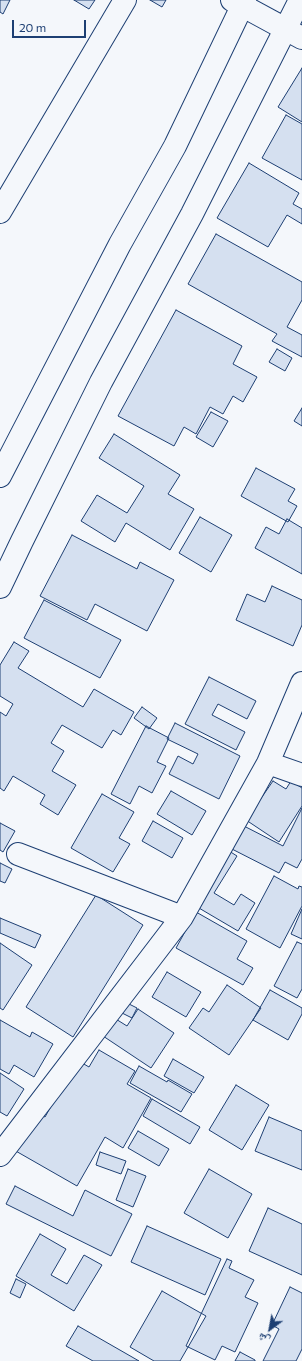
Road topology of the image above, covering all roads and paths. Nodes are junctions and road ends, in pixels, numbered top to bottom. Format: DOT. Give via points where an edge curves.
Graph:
graph roads {
  1 [pos="125,0"];
  2 [pos="300,0"];
  3 [pos="239,2"];
  4 [pos="294,33"];
  5 [pos="0,212"];
  6 [pos="0,476"];
  7 [pos="0,588"];
  8 [pos="302,683"];
  9 [pos="268,763"];
  10 [pos="302,775"];
  11 [pos="18,854"];
  12 [pos="182,917"];
  13 [pos="0,1155"];
  1 -- 5 [label="street"];
  2 -- 4 [label="street"];
  3 -- 4 [label="street"];
  3 -- 6 [label="street" via="175,146 120,244"];
  4 -- 7 [label="street" via="192,214 102,382"];
  8 -- 9 [label="street"];
  9 -- 10 [label="street"];
  9 -- 12 [label="street"];
  11 -- 12 [label="street"];
  12 -- 13 [label="street"];
}
